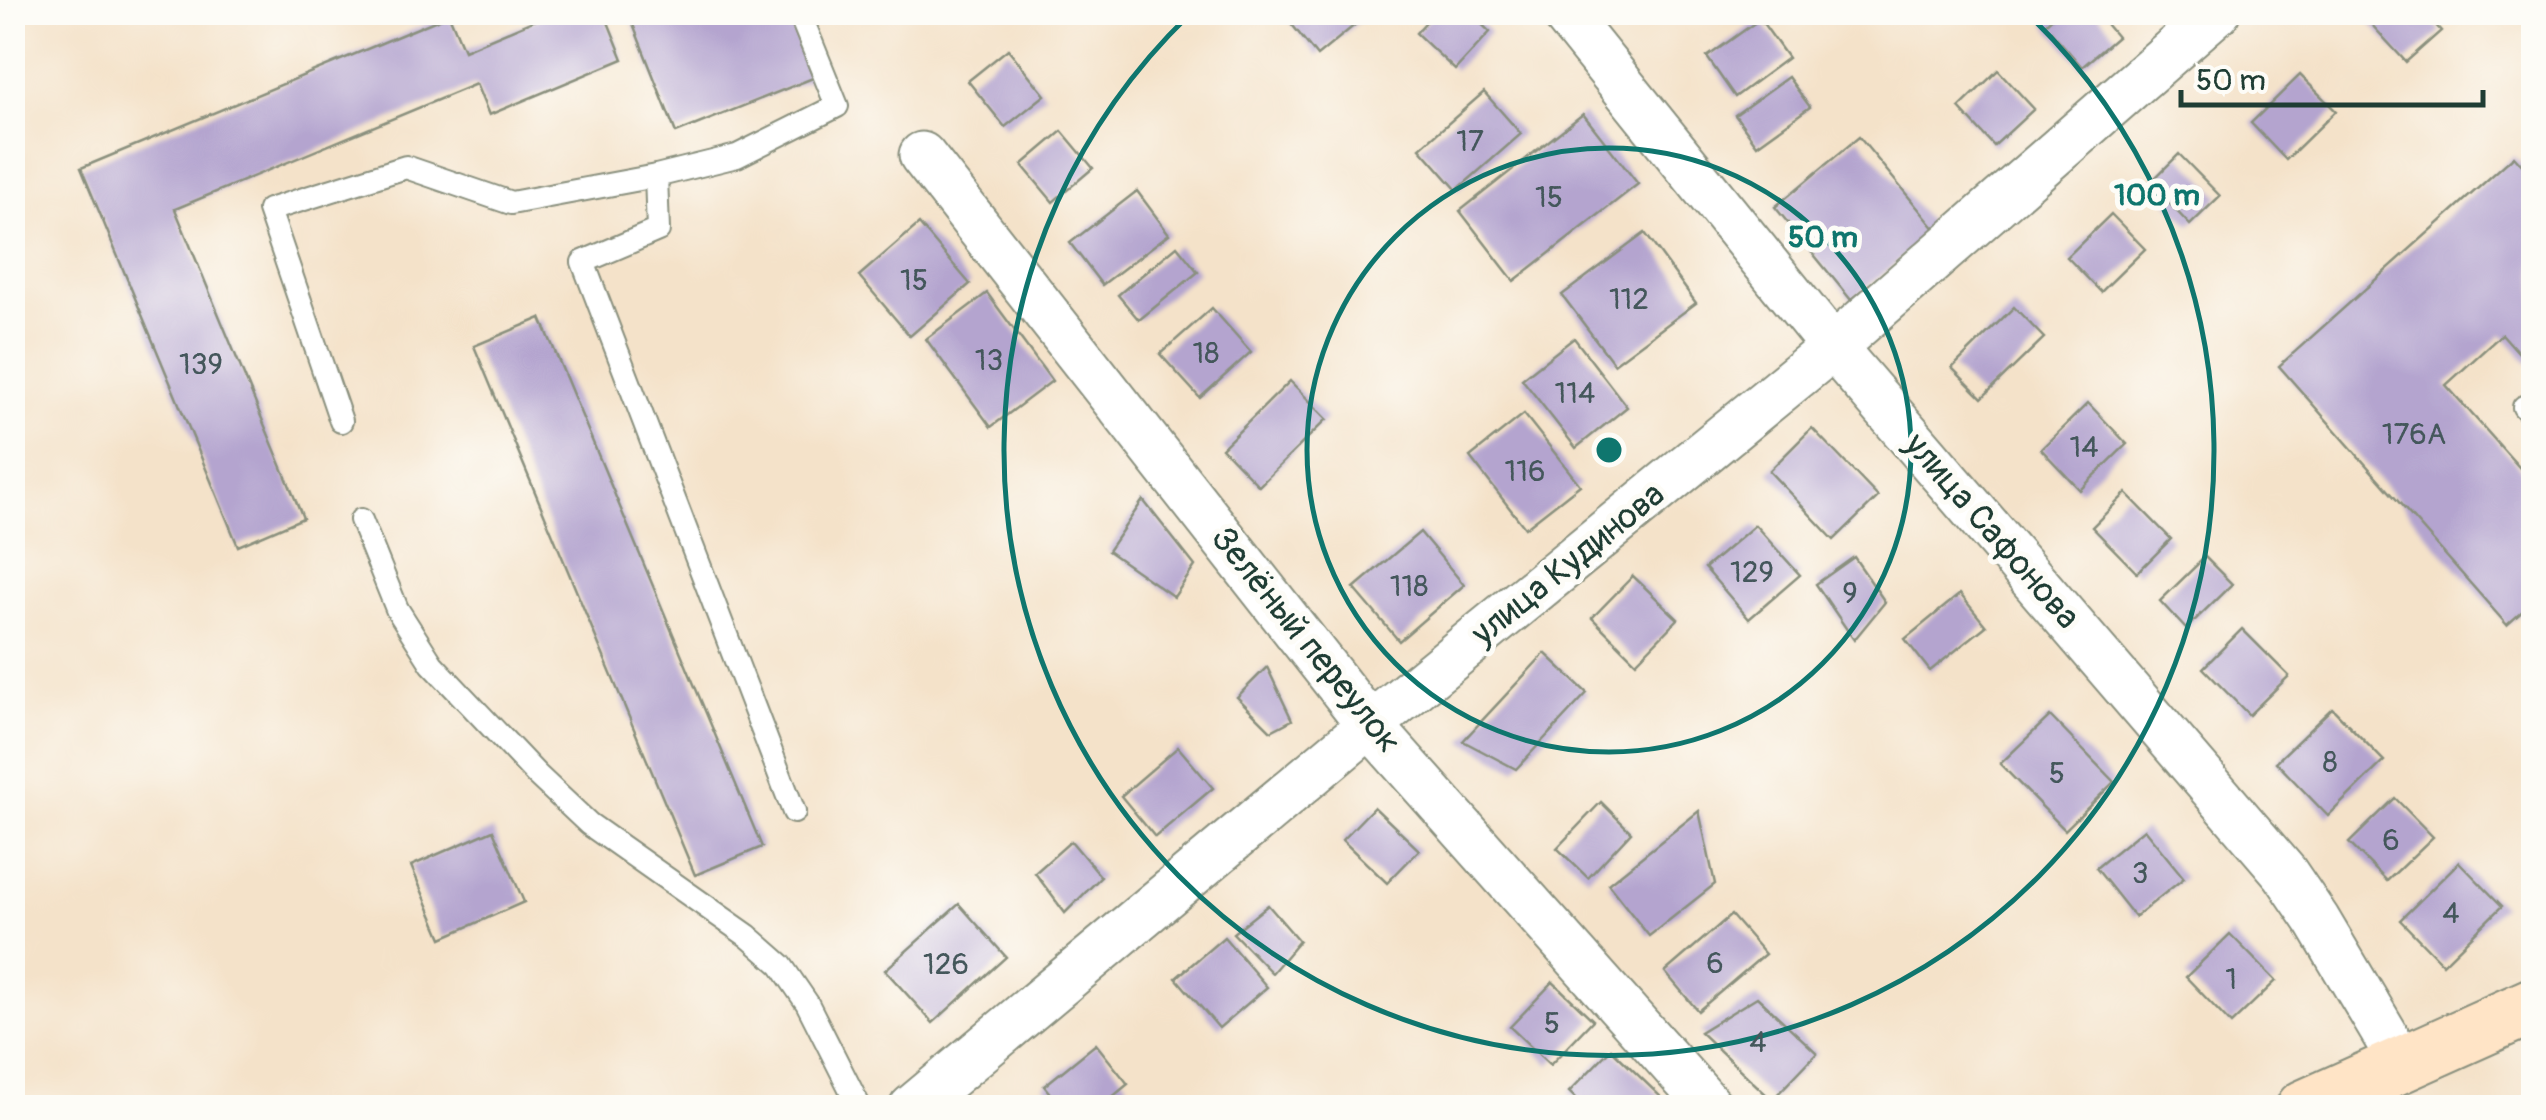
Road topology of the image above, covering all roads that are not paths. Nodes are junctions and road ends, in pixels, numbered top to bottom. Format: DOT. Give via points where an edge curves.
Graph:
graph roads {
  1 [pos="799,12"];
  2 [pos="1563,12"];
  3 [pos="2218,12"];
  4 [pos="922,154"];
  5 [pos="656,176"];
  6 [pos="1833,346"];
  7 [pos="341,421"];
  8 [pos="361,520"];
  9 [pos="1370,725"];
  10 [pos="794,812"];
  11 [pos="2534,1005"];
  12 [pos="2402,1063"];
  13 [pos="860,1108"];
  14 [pos="912,1108"];
  15 [pos="1711,1108"];
  16 [pos="2304,1108"];
  1 -- 5 [label="lane" via="837,106 736,156"];
  2 -- 6 [label="street, улица Сафонова"];
  3 -- 6 [label="street, улица Кудинова"];
  4 -- 9 [label="street, Зелёный переулок"];
  5 -- 7 [label="lane" via="511,203 406,167 269,210"];
  5 -- 10 [label="lane" via="658,230 583,262"];
  6 -- 9 [label="street, улица Кудинова"];
  6 -- 12 [label="street, улица Сафонова" via="2286,874"];
  8 -- 13 [label="lane" via="398,609 432,664 589,824 781,965"];
  9 -- 14 [label="street, улица Кудинова"];
  9 -- 15 [label="street, Зелёный переулок"];
  11 -- 12 [label="street"];
  12 -- 16 [label="street"];
}
